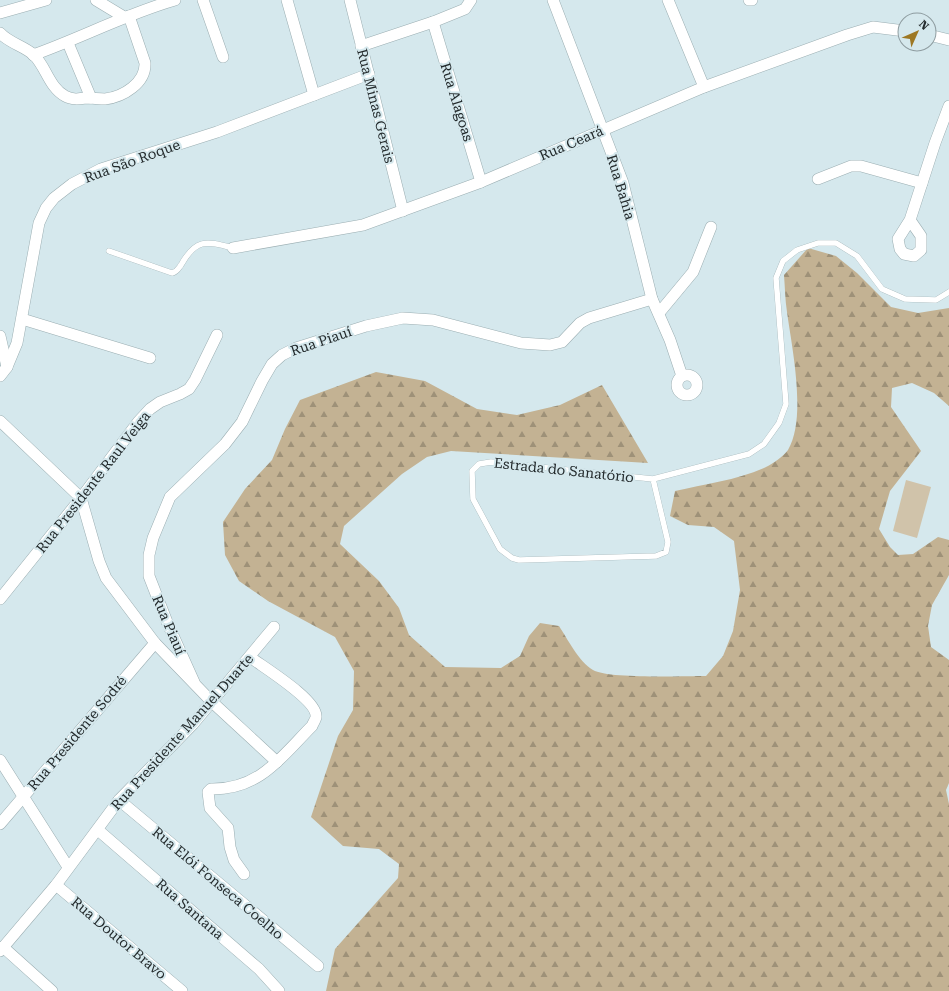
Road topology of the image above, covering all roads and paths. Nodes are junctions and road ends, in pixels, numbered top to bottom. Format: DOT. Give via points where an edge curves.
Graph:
graph roads {
  1 [pos="46,0"];
  2 [pos="96,0"];
  3 [pos="174,0"];
  4 [pos="203,0"];
  5 [pos="288,0"];
  6 [pos="350,0"];
  7 [pos="471,0"];
  8 [pos="553,0"];
  9 [pos="668,0"];
  10 [pos="749,0"];
  11 [pos="752,0"];
  12 [pos="0,13"];
  13 [pos="127,17"];
  14 [pos="433,22"];
  15 [pos="897,29"];
  16 [pos="0,33"];
  17 [pos="937,37"];
  18 [pos="949,40"];
  19 [pos="68,42"];
  20 [pos="361,46"];
  21 [pos="33,55"];
  22 [pos="223,57"];
  23 [pos="369,74"];
  24 [pos="704,87"];
  25 [pos="314,94"];
  26 [pos="91,98"];
  27 [pos="949,106"];
  28 [pos="603,129"];
  29 [pos="818,179"];
  30 [pos="481,182"];
  31 [pos="922,183"];
  32 [pos="403,211"];
  33 [pos="910,220"];
  34 [pos="711,227"];
  35 [pos="233,248"];
  36 [pos="109,251"];
  37 [pos="949,292"];
  38 [pos="652,299"];
  39 [pos="659,313"];
  40 [pos="22,318"];
  41 [pos="216,335"];
  42 [pos="0,336"];
  43 [pos="150,358"];
  44 [pos="8,367"];
  45 [pos="0,376"];
  46 [pos="682,376"];
  47 [pos="0,421"];
  48 [pos="653,480"];
  49 [pos="81,498"];
  50 [pos="0,599"];
  51 [pos="274,627"];
  52 [pos="155,643"];
  53 [pos="250,657"];
  54 [pos="194,682"];
  55 [pos="211,701"];
  56 [pos="0,760"];
  57 [pos="277,762"];
  58 [pos="23,797"];
  59 [pos="119,800"];
  60 [pos="0,824"];
  61 [pos="98,830"];
  62 [pos="68,867"];
  63 [pos="244,874"];
  64 [pos="56,885"];
  65 [pos="2,949"];
  66 [pos="318,966"];
  67 [pos="52,991"];
  68 [pos="182,991"];
  69 [pos="279,991"];
  1 -- 12 [label="street"];
  2 -- 13 [label="street"];
  3 -- 13 [label="street"];
  4 -- 22 [label="street"];
  5 -- 25 [label="street"];
  6 -- 20 [label="street, Rua Minas Gerais"];
  7 -- 14 [label="street" via="465,9"];
  8 -- 28 [label="street, Rua Bahia"];
  9 -- 24 [label="street"];
  10 -- 11 [label="street"];
  13 -- 19 [label="street"];
  13 -- 26 [label="street" via="145,64 142,80 126,91 106,99"];
  14 -- 20 [label="street"];
  14 -- 30 [label="street, Rua Alagoas"];
  15 -- 24 [label="street, Rua Ceará" via="886,27 864,29"];
  16 -- 21 [label="street"];
  17 -- 18 [label="street"];
  19 -- 21 [label="street"];
  19 -- 26 [label="street"];
  20 -- 23 [label="street, Rua Minas Gerais"];
  21 -- 26 [label="street" via="57,91 70,99"];
  23 -- 25 [label="street, Rua São Roque"];
  23 -- 32 [label="street, Rua Minas Gerais"];
  24 -- 28 [label="street, Rua Ceará"];
  25 -- 40 [label="street, Rua São Roque" via="217,132 102,169 72,184 54,198 39,223"];
  27 -- 31 [label="street"];
  28 -- 30 [label="street, Rua Ceará"];
  28 -- 38 [label="street, Rua Bahia" via="622,184"];
  29 -- 31 [label="street" via="851,166 860,166"];
  30 -- 32 [label="street, Rua Ceará"];
  31 -- 33 [label="street"];
  32 -- 35 [label="street, Rua Ceará" via="363,225"];
  34 -- 39 [label="street" via="693,272"];
  35 -- 36 [label="lane" via="207,242 197,244 178,270 172,273"];
  37 -- 48 [label="lane, Estrada do Sanatório" via="936,300 904,299 882,289 857,256 836,243 818,243 797,250 783,261 776,278 786,404 779,423 764,444 749,454"];
  38 -- 39 [label="street, Rua Bahia"];
  38 -- 54 [label="street, Rua Piauí" via="588,318 562,342 550,345 520,343 433,320 403,318 366,326 296,348 282,355 272,364 242,422 225,444 170,497 153,538 149,555 150,576"];
  39 -- 46 [label="street, Rua Bahia"];
  40 -- 43 [label="street"];
  40 -- 44 [label="street, Rua São Roque" via="17,343"];
  41 -- 49 [label="street, Rua Presidente Raul Veiga" via="189,389 150,409"];
  42 -- 44 [label="street"];
  44 -- 45 [label="street, Rua São Roque"];
  47 -- 49 [label="street"];
  48 -- 48 [label="lane, Estrada do Sanatório" via="668,542 666,552 656,556 519,560 500,549 476,505 473,499 472,471 479,464 491,462"];
  49 -- 50 [label="street, Rua Presidente Raul Veiga"];
  49 -- 52 [label="street" via="106,578"];
  51 -- 53 [label="street, Rua Presidente Manuel Duarte"];
  52 -- 54 [label="street"];
  52 -- 58 [label="street, Rua Presidente Sodré"];
  53 -- 55 [label="street, Rua Presidente Manuel Duarte"];
  53 -- 57 [label="street" via="302,696 314,709 316,716 312,726"];
  54 -- 55 [label="street"];
  55 -- 57 [label="street"];
  55 -- 59 [label="street, Rua Presidente Manuel Duarte" via="193,724"];
  56 -- 58 [label="street"];
  57 -- 63 [label="street" via="250,783 212,789 208,792 210,808 228,828 234,860"];
  58 -- 60 [label="street, Rua Presidente Sodré"];
  58 -- 62 [label="street"];
  59 -- 61 [label="street, Rua Presidente Manuel Duarte"];
  59 -- 66 [label="street, Rua Elói Fonseca Coelho"];
  61 -- 62 [label="street, Rua Presidente Manuel Duarte"];
  61 -- 69 [label="street, Rua Santana" via="259,969"];
  62 -- 64 [label="street, Rua Presidente Manuel Duarte"];
  64 -- 65 [label="street, Rua Presidente Manuel Duarte"];
  64 -- 68 [label="street, Rua Doutor Bravo"];
  65 -- 67 [label="street"];
}
